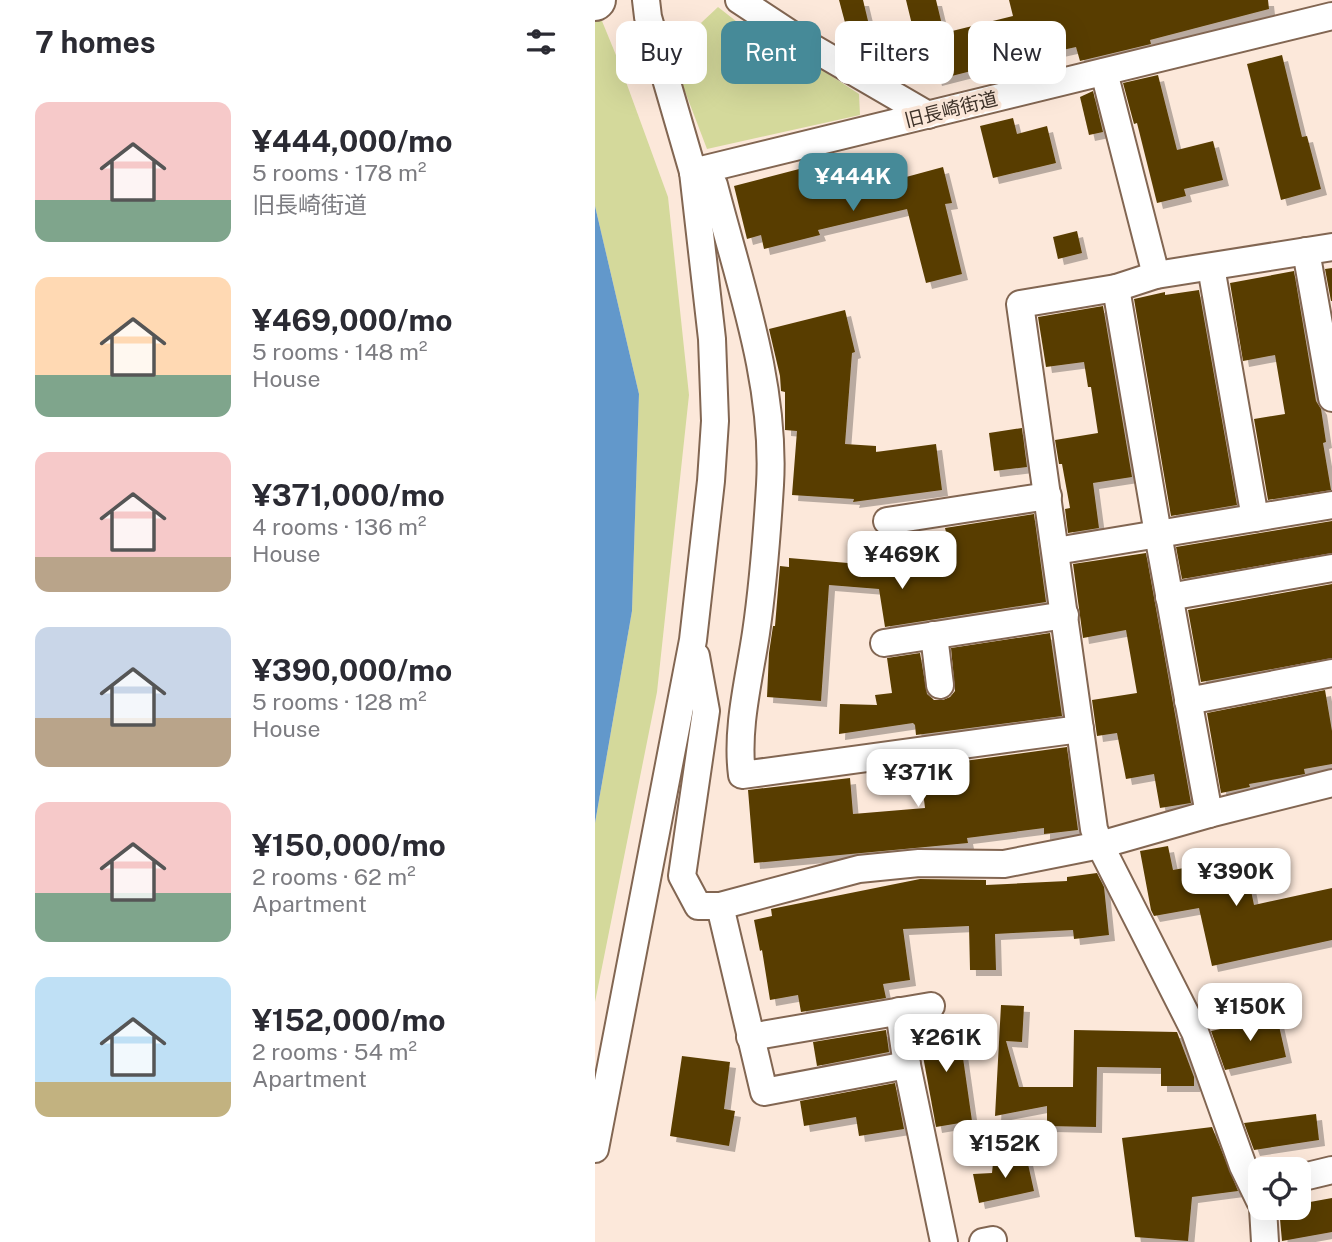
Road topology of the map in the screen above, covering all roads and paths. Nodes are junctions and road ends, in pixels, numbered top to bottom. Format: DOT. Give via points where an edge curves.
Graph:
graph roads {
  1 [pos="646,0"];
  2 [pos="739,0"];
  3 [pos="1332,16"];
  4 [pos="1104,72"];
  5 [pos="928,115"];
  6 [pos="692,172"];
  7 [pos="1319,249"];
  8 [pos="1211,267"];
  9 [pos="1156,275"];
  10 [pos="1116,288"];
  11 [pos="1332,398"];
  12 [pos="1048,496"];
  13 [pos="1332,505"];
  14 [pos="1255,518"];
  15 [pos="887,521"];
  16 [pos="1158,534"];
  17 [pos="1056,551"];
  18 [pos="1332,568"];
  19 [pos="1169,597"];
  20 [pos="1065,615"];
  21 [pos="934,635"];
  22 [pos="693,640"];
  23 [pos="884,643"];
  24 [pos="1332,673"];
  25 [pos="940,685"];
  26 [pos="1188,701"];
  27 [pos="1080,729"];
  28 [pos="1332,783"];
  29 [pos="1209,814"];
  30 [pos="1100,845"];
  31 [pos="720,906"];
  32 [pos="931,1006"];
  33 [pos="899,1012"];
  34 [pos="750,1037"];
  35 [pos="907,1065"];
  36 [pos="595,1149"];
  37 [pos="1332,1170"];
  38 [pos="1248,1175"];
  39 [pos="1311,1175"];
  40 [pos="1262,1220"];
  41 [pos="944,1242"];
  42 [pos="1265,1242"];
  1 -- 6 [label="street"];
  2 -- 5 [label="street"];
  3 -- 4 [label="street, 旧長崎街道"];
  4 -- 5 [label="street, 旧長崎街道"];
  4 -- 9 [label="street"];
  5 -- 6 [label="street, 旧長崎街道"];
  6 -- 22 [label="street" via="712,339 715,421"];
  6 -- 27 [label="street" via="714,185 757,349 771,438 757,629 739,748 742,775"];
  7 -- 8 [label="street"];
  7 -- 11 [label="street"];
  8 -- 9 [label="street"];
  8 -- 14 [label="street"];
  9 -- 10 [label="street"];
  10 -- 12 [label="street" via="1020,304"];
  10 -- 16 [label="street"];
  12 -- 15 [label="street"];
  12 -- 17 [label="street"];
  13 -- 14 [label="street"];
  14 -- 16 [label="street"];
  16 -- 17 [label="street"];
  16 -- 19 [label="street"];
  17 -- 20 [label="street"];
  18 -- 19 [label="street"];
  19 -- 26 [label="street"];
  20 -- 21 [label="street"];
  20 -- 27 [label="street"];
  21 -- 23 [label="street"];
  21 -- 25 [label="street"];
  22 -- 31 [label="street" via="706,711 682,876 698,906"];
  22 -- 36 [label="street"];
  24 -- 26 [label="street"];
  26 -- 29 [label="street"];
  27 -- 30 [label="street"];
  28 -- 29 [label="street"];
  29 -- 30 [label="street"];
  30 -- 31 [label="street" via="1004,864 919,863 859,869"];
  30 -- 38 [label="street" via="1195,1032"];
  31 -- 34 [label="street"];
  32 -- 33 [label="street"];
  33 -- 34 [label="street"];
  33 -- 35 [label="street"];
  34 -- 35 [label="street" via="764,1092"];
  35 -- 41 [label="street"];
  37 -- 39 [label="street"];
  40 -- 42 [label="street"];
}
